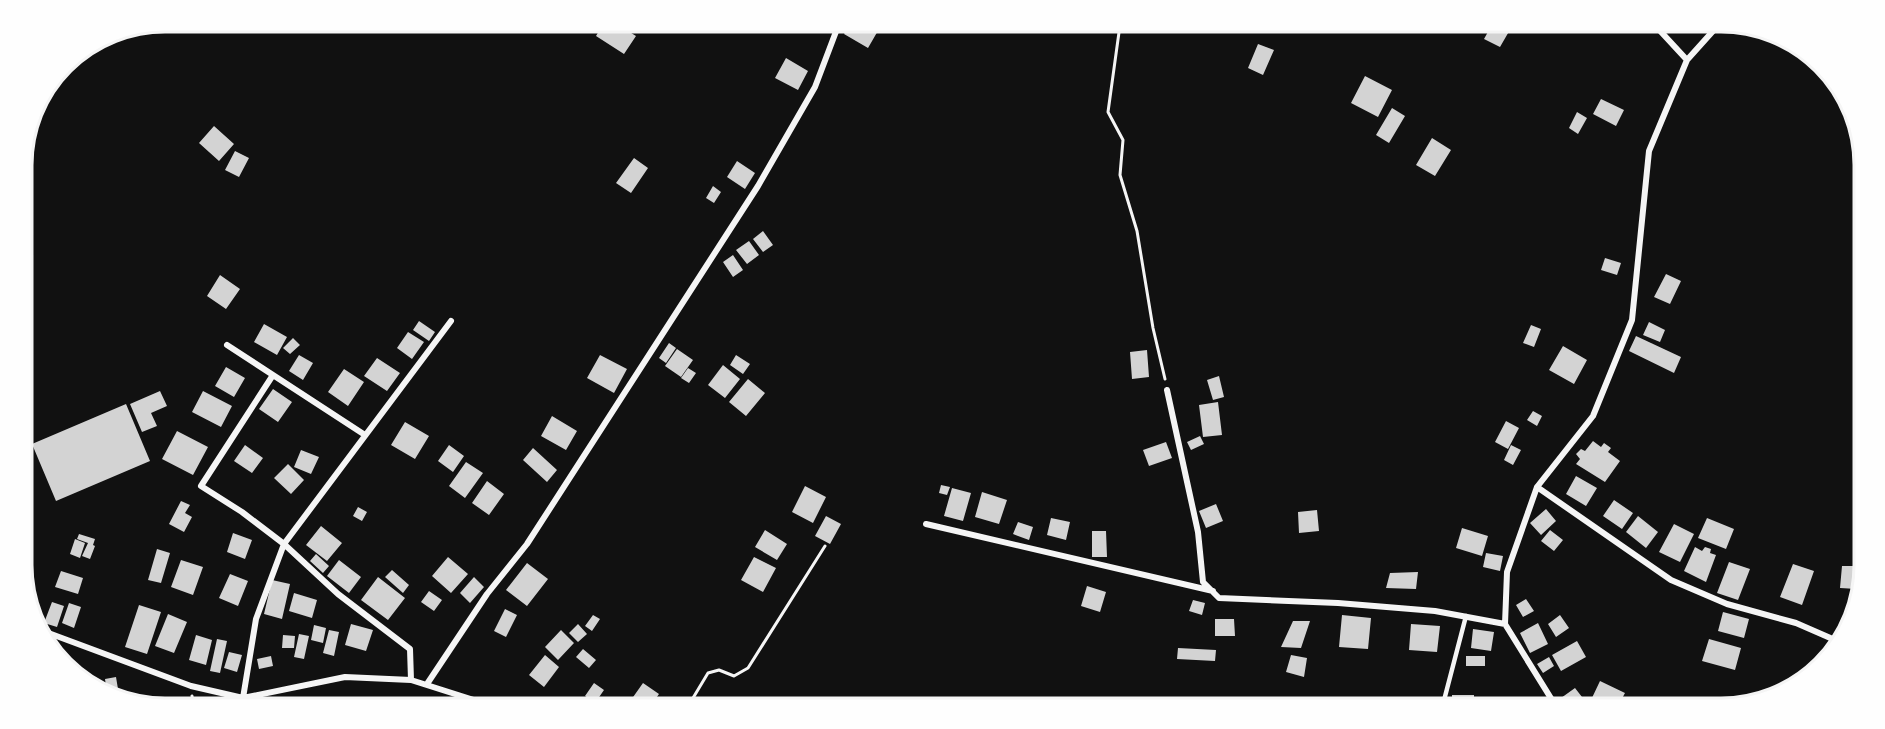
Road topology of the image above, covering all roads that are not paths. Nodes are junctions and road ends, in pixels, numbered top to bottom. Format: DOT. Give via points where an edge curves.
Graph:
graph roads {
  1 [pos="836,32"];
  2 [pos="1661,32"];
  3 [pos="1712,32"];
  4 [pos="1687,60"];
  5 [pos="451,321"];
  6 [pos="227,345"];
  7 [pos="273,375"];
  8 [pos="1167,390"];
  9 [pos="365,435"];
  10 [pos="1537,487"];
  11 [pos="926,524"];
  12 [pos="284,544"];
  13 [pos="1213,591"];
  14 [pos="1466,616"];
  15 [pos="1505,624"];
  16 [pos="52,634"];
  17 [pos="1831,638"];
  18 [pos="411,680"];
  19 [pos="427,684"];
  20 [pos="1445,697"];
  21 [pos="1550,697"];
  22 [pos="243,698"];
  23 [pos="468,698"];
  1 -- 19 [label="street" via="814,87 758,186 527,544 487,594"];
  2 -- 4 [label="street"];
  3 -- 4 [label="street"];
  4 -- 10 [label="street" via="1649,151 1632,320 1593,416"];
  5 -- 9 [label="street"];
  6 -- 7 [label="street"];
  7 -- 9 [label="street"];
  7 -- 12 [label="street" via="201,486"];
  8 -- 13 [label="street" via="1198,532 1203,582"];
  9 -- 12 [label="street"];
  10 -- 15 [label="street" via="1507,572"];
  10 -- 17 [label="street" via="1671,580 1726,604 1796,623"];
  11 -- 13 [label="street"];
  12 -- 18 [label="street" via="338,594 410,649"];
  12 -- 22 [label="street" via="256,619"];
  13 -- 14 [label="street" via="1220,597 1338,603"];
  14 -- 15 [label="street"];
  14 -- 20 [label="lane"];
  15 -- 21 [label="street"];
  16 -- 22 [label="street" via="190,686"];
  18 -- 19 [label="street"];
  18 -- 22 [label="street" via="345,677"];
  19 -- 23 [label="street"];
}
